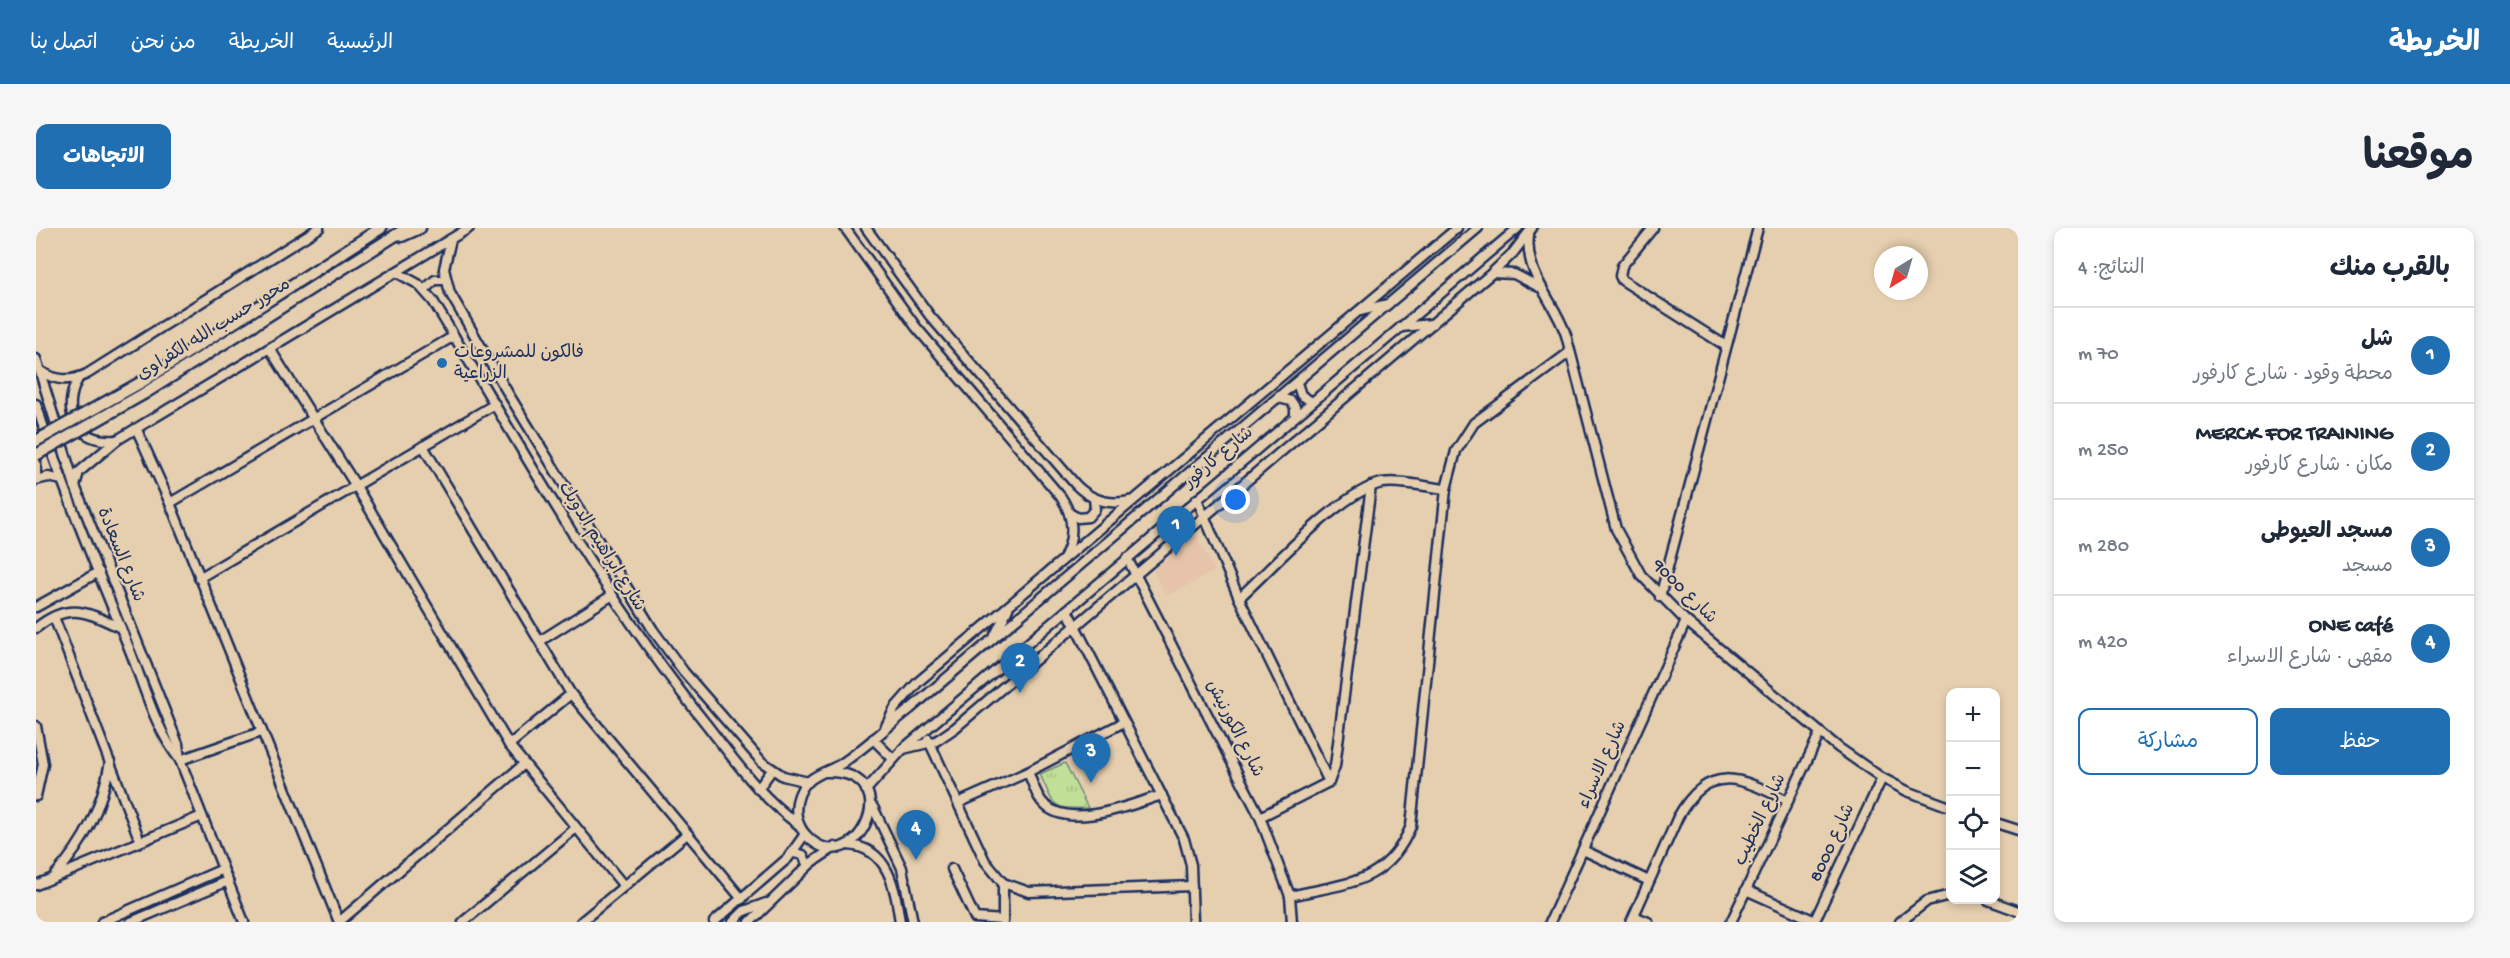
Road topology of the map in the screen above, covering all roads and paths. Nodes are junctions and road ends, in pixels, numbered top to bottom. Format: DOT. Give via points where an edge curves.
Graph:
graph roads {
  1 [pos="319,228"];
  2 [pos="407,228"];
  3 [pos="420,228"];
  4 [pos="469,228"];
  5 [pos="845,228"];
  6 [pos="866,228"];
  7 [pos="1456,228"];
  8 [pos="1478,228"];
  9 [pos="1518,228"];
  10 [pos="1653,228"];
  11 [pos="1758,228"];
  12 [pos="379,229"];
  13 [pos="1531,230"];
  14 [pos="451,239"];
  15 [pos="382,244"];
  16 [pos="396,272"];
  17 [pos="1492,273"];
  18 [pos="445,280"];
  19 [pos="1542,289"];
  20 [pos="424,290"];
  21 [pos="1392,303"];
  22 [pos="1356,312"];
  23 [pos="1432,324"];
  24 [pos="1400,327"];
  25 [pos="454,336"];
  26 [pos="1726,346"];
  27 [pos="270,349"];
  28 [pos="1570,352"];
  29 [pos="36,359"];
  30 [pos="39,370"];
  31 [pos="79,377"];
  32 [pos="1297,383"];
  33 [pos="142,388"];
  34 [pos="1279,398"];
  35 [pos="1312,402"];
  36 [pos="36,404"];
  37 [pos="495,404"];
  38 [pos="1295,415"];
  39 [pos="314,418"];
  40 [pos="39,423"];
  41 [pos="136,430"];
  42 [pos="36,441"];
  43 [pos="117,441"];
  44 [pos="423,446"];
  45 [pos="36,456"];
  46 [pos="1184,457"];
  47 [pos="1208,457"];
  48 [pos="36,478"];
  49 [pos="62,480"];
  50 [pos="75,486"];
  51 [pos="356,486"];
  52 [pos="1371,486"];
  53 [pos="1446,489"];
  54 [pos="1094,498"];
  55 [pos="1197,499"];
  56 [pos="1133,500"];
  57 [pos="170,503"];
  58 [pos="1069,513"];
  59 [pos="1203,517"];
  60 [pos="1127,558"];
  61 [pos="1064,559"];
  62 [pos="99,573"];
  63 [pos="1137,574"];
  64 [pos="199,578"];
  65 [pos="611,596"];
  66 [pos="1660,597"];
  67 [pos="1239,598"];
  68 [pos="1011,603"];
  69 [pos="36,607"];
  70 [pos="1067,609"];
  71 [pos="54,617"];
  72 [pos="1686,621"];
  73 [pos="1075,626"];
  74 [pos="36,628"];
  75 [pos="121,628"];
  76 [pos="992,639"];
  77 [pos="540,641"];
  78 [pos="571,694"];
  79 [pos="1124,722"];
  80 [pos="36,726"];
  81 [pos="884,729"];
  82 [pos="924,731"];
  83 [pos="261,732"];
  84 [pos="1820,733"];
  85 [pos="873,739"];
  86 [pos="930,743"];
  87 [pos="509,745"];
  88 [pos="903,749"];
  89 [pos="892,758"];
  90 [pos="180,760"];
  91 [pos="110,762"];
  92 [pos="523,765"];
  93 [pos="772,770"];
  94 [pos="827,772"];
  95 [pos="1028,772"];
  96 [pos="1882,778"];
  97 [pos="808,782"];
  98 [pos="1329,782"];
  99 [pos="758,789"];
  100 [pos="866,790"];
  101 [pos="1162,795"];
  102 [pos="36,796"];
  103 [pos="1788,801"];
  104 [pos="871,803"];
  105 [pos="958,803"];
  106 [pos="1946,805"];
  107 [pos="202,816"];
  108 [pos="1260,817"];
  109 [pos="2000,825"];
  110 [pos="576,828"];
  111 [pos="802,830"];
  112 [pos="2018,830"];
  113 [pos="687,834"];
  114 [pos="140,841"];
  115 [pos="846,844"];
  116 [pos="836,847"];
  117 [pos="1583,850"];
  118 [pos="794,853"];
  119 [pos="808,866"];
  120 [pos="224,869"];
  121 [pos="952,869"];
  122 [pos="52,878"];
  123 [pos="228,880"];
  124 [pos="1649,881"];
  125 [pos="1003,883"];
  126 [pos="36,885"];
  127 [pos="624,886"];
  128 [pos="1192,886"];
  129 [pos="1746,890"];
  130 [pos="1290,896"];
  131 [pos="1946,896"];
  132 [pos="742,898"];
  133 [pos="768,902"];
  134 [pos="1999,904"];
  135 [pos="2018,911"];
  136 [pos="1632,919"];
  137 [pos="1003,921"];
  138 [pos="1815,921"];
  139 [pos="102,922"];
  140 [pos="131,922"];
  141 [pos="244,922"];
  142 [pos="339,922"];
  143 [pos="463,922"];
  144 [pos="582,922"];
  145 [pos="714,922"];
  146 [pos="733,922"];
  147 [pos="750,922"];
  148 [pos="900,922"];
  149 [pos="913,922"];
  150 [pos="1193,922"];
  151 [pos="1292,922"];
  152 [pos="1550,922"];
  153 [pos="1648,922"];
  154 [pos="1731,922"];
  155 [pos="1900,922"];
  1 -- 31 [label="street"];
  2 -- 15 [label="main road, محور حسب الله الكفراوى"];
  3 -- 15 [label="main road"];
  4 -- 14 [label="street"];
  5 -- 58 [label="street" via="896,301 1061,497"];
  6 -- 54 [label="street" via="930,316 1076,485"];
  7 -- 22 [label="street"];
  8 -- 21 [label="street, شارع كارفور"];
  9 -- 24 [label="street, شارع كارفور"];
  10 -- 26 [label="street" via="1622,266 1622,280"];
  11 -- 26 [label="street"];
  12 -- 33 [label="main road, محور حسب الله الكفراوى"];
  13 -- 17 [label="street"];
  13 -- 19 [label="street, شارع 9000" via="1531,268"];
  14 -- 16 [label="street"];
  14 -- 18 [label="street, شارع ابراهيم الدوبك" via="444,259"];
  15 -- 33 [label="main road, محور حسب الله الكفراوى"];
  16 -- 20 [label="street, شارع ابراهيم الدوبك"];
  16 -- 27 [label="street"];
  17 -- 19 [label="street" via="1514,274"];
  17 -- 23 [label="street"];
  18 -- 20 [label="street" via="431,283"];
  18 -- 93 [label="street, شارع ابراهيم الدوبك" via="509,395 653,630 684,672"];
  19 -- 28 [label="street, شارع 9000" via="1560,318"];
  20 -- 25 [label="street, شارع ابراهيم الدوبك"];
  21 -- 22 [label="street"];
  21 -- 32 [label="street, شارع كارفور"];
  22 -- 46 [label="street"];
  23 -- 24 [label="street"];
  23 -- 59 [label="street"];
  24 -- 35 [label="street, شارع كارفور"];
  25 -- 37 [label="street, شارع ابراهيم الدوبك"];
  25 -- 39 [label="street"];
  26 -- 66 [label="street"];
  27 -- 39 [label="street"];
  27 -- 41 [label="street"];
  28 -- 53 [label="street" via="1474,423 1456,451"];
  28 -- 66 [label="street, شارع 9000" via="1616,529 1641,575"];
  29 -- 30 [label="street, شارع السعادة"];
  30 -- 31 [label="street" via="58,380"];
  30 -- 50 [label="street, شارع السعادة"];
  31 -- 43 [label="street" via="70,400 75,423 93,439"];
  32 -- 34 [label="street, شارع كارفور"];
  32 -- 35 [label="street" via="1301,395"];
  33 -- 42 [label="main road, محور حسب الله الكفراوى, bridge"];
  33 -- 45 [label="main road, محور حسب الله الكفراوى, bridge"];
  34 -- 38 [label="street" via="1293,404"];
  34 -- 47 [label="street, شارع كارفور"];
  35 -- 38 [label="street, شارع كارفور"];
  36 -- 40 [label="street, شارع السعادة"];
  37 -- 44 [label="street"];
  37 -- 65 [label="street, شارع ابراهيم الدوبك"];
  38 -- 55 [label="street, شارع كارفور"];
  39 -- 51 [label="street"];
  39 -- 57 [label="street"];
  40 -- 49 [label="street, شارع السعادة"];
  41 -- 43 [label="street"];
  41 -- 57 [label="street"];
  43 -- 50 [label="street" via="79,472"];
  44 -- 51 [label="street"];
  44 -- 77 [label="street"];
  45 -- 48 [label="street"];
  46 -- 47 [label="street"];
  46 -- 56 [label="street"];
  47 -- 76 [label="street, شارع كارفور"];
  48 -- 49 [label="street"];
  49 -- 62 [label="street, شارع السعادة"];
  50 -- 90 [label="street, شارع السعادة" via="178,744"];
  51 -- 64 [label="street"];
  51 -- 87 [label="street"];
  52 -- 53 [label="street" via="1384,483"];
  52 -- 67 [label="street" via="1323,520"];
  52 -- 98 [label="street" via="1335,766"];
  53 -- 130 [label="street" via="1411,826 1390,862 1373,874"];
  54 -- 56 [label="street" via="1118,503"];
  54 -- 58 [label="street" via="1095,509 1088,517 1078,518"];
  55 -- 59 [label="street"];
  55 -- 60 [label="street, شارع كارفور"];
  56 -- 61 [label="street"];
  57 -- 64 [label="street"];
  58 -- 61 [label="street" via="1071,541"];
  59 -- 63 [label="street"];
  59 -- 67 [label="street"];
  60 -- 63 [label="street, شارع الكورنيش"];
  60 -- 70 [label="street, شارع كارفور"];
  61 -- 68 [label="street"];
  62 -- 69 [label="street"];
  62 -- 75 [label="street, شارع السعادة"];
  63 -- 73 [label="street"];
  63 -- 108 [label="street, شارع الكورنيش"];
  64 -- 83 [label="street"];
  65 -- 77 [label="street"];
  65 -- 99 [label="street, شارع ابراهيم الدوبك" via="655,661"];
  66 -- 72 [label="street, شارع 9000"];
  67 -- 98 [label="street"];
  68 -- 76 [label="street"];
  68 -- 81 [label="street" via="909,690"];
  70 -- 73 [label="street"];
  70 -- 82 [label="street, شارع كارفور"];
  71 -- 74 [label="street"];
  71 -- 75 [label="street" via="86,611"];
  71 -- 91 [label="street"];
  72 -- 84 [label="street, شارع 9000"];
  72 -- 117 [label="street, شارع الاسراء"];
  73 -- 79 [label="street"];
  73 -- 86 [label="street" via="955,728"];
  75 -- 90 [label="street, شارع السعادة" via="165,737"];
  76 -- 81 [label="street, شارع كارفور"];
  77 -- 78 [label="street"];
  78 -- 87 [label="street"];
  78 -- 113 [label="street"];
  79 -- 95 [label="street"];
  79 -- 101 [label="street"];
  80 -- 102 [label="street" via="43,764"];
  81 -- 85 [label="street, شارع كارفور"];
  82 -- 86 [label="street"];
  82 -- 88 [label="street, شارع كارفور"];
  83 -- 90 [label="street"];
  83 -- 142 [label="street"];
  84 -- 96 [label="street, شارع 9000"];
  84 -- 103 [label="street, شارع الخطيب"];
  85 -- 89 [label="street"];
  85 -- 94 [label="street, شارع كارفور"];
  86 -- 88 [label="street"];
  86 -- 105 [label="street"];
  87 -- 92 [label="street"];
  88 -- 89 [label="street, شارع كارفور"];
  89 -- 100 [label="street, شارع كارفور"];
  90 -- 107 [label="street, شارع السعادة"];
  91 -- 114 [label="street"];
  91 -- 122 [label="street" via="97,813 85,836"];
  92 -- 110 [label="street"];
  92 -- 142 [label="street"];
  93 -- 97 [label="street, شارع ابراهيم الدوبك"];
  93 -- 99 [label="street"];
  94 -- 97 [label="street"];
  94 -- 100 [label="street" via="849,775"];
  95 -- 101 [label="street" via="1039,799 1064,815 1102,814"];
  95 -- 105 [label="street"];
  96 -- 106 [label="street, شارع 9000"];
  96 -- 138 [label="street, شارع 8000"];
  97 -- 111 [label="street" via="801,789 796,807"];
  98 -- 108 [label="street"];
  99 -- 111 [label="street, شارع ابراهيم الدوبك"];
  100 -- 104 [label="street"];
  101 -- 128 [label="street" via="1184,839"];
  103 -- 124 [label="street" via="1733,778 1700,789 1678,817"];
  103 -- 129 [label="street, شارع الخطيب"];
  104 -- 115 [label="street" via="863,833"];
  104 -- 149 [label="street" via="902,868"];
  105 -- 125 [label="street" via="985,861"];
  107 -- 114 [label="street"];
  107 -- 120 [label="street, شارع السعادة"];
  108 -- 130 [label="street, شارع الكورنيش"];
  109 -- 112 [label="street"];
  110 -- 127 [label="street"];
  110 -- 143 [label="street"];
  111 -- 116 [label="street" via="819,844"];
  111 -- 118 [label="street"];
  113 -- 127 [label="street"];
  113 -- 132 [label="street"];
  114 -- 122 [label="street"];
  115 -- 116 [label="street"];
  115 -- 148 [label="street" via="866,848 885,864"];
  116 -- 119 [label="street"];
  117 -- 124 [label="street"];
  117 -- 152 [label="street, شارع الاسراء"];
  118 -- 119 [label="street" via="803,855"];
  118 -- 132 [label="street"];
  119 -- 133 [label="street"];
  120 -- 123 [label="street, شارع السعادة"];
  120 -- 139 [label="street"];
  121 -- 137 [label="street" via="975,918"];
  122 -- 126 [label="street"];
  123 -- 140 [label="street"];
  123 -- 141 [label="street, شارع السعادة"];
  124 -- 136 [label="street"];
  125 -- 128 [label="street" via="1029,892"];
  125 -- 137 [label="street"];
  127 -- 144 [label="street"];
  128 -- 150 [label="street"];
  129 -- 138 [label="street"];
  129 -- 154 [label="street, شارع الخطيب"];
  130 -- 151 [label="street, شارع الكورنيش"];
  131 -- 155 [label="street" via="1928,901"];
  132 -- 145 [label="street"];
  133 -- 146 [label="street" via="744,912"];
  133 -- 147 [label="street"];
  134 -- 135 [label="street"];
  136 -- 153 [label="street"];
}
